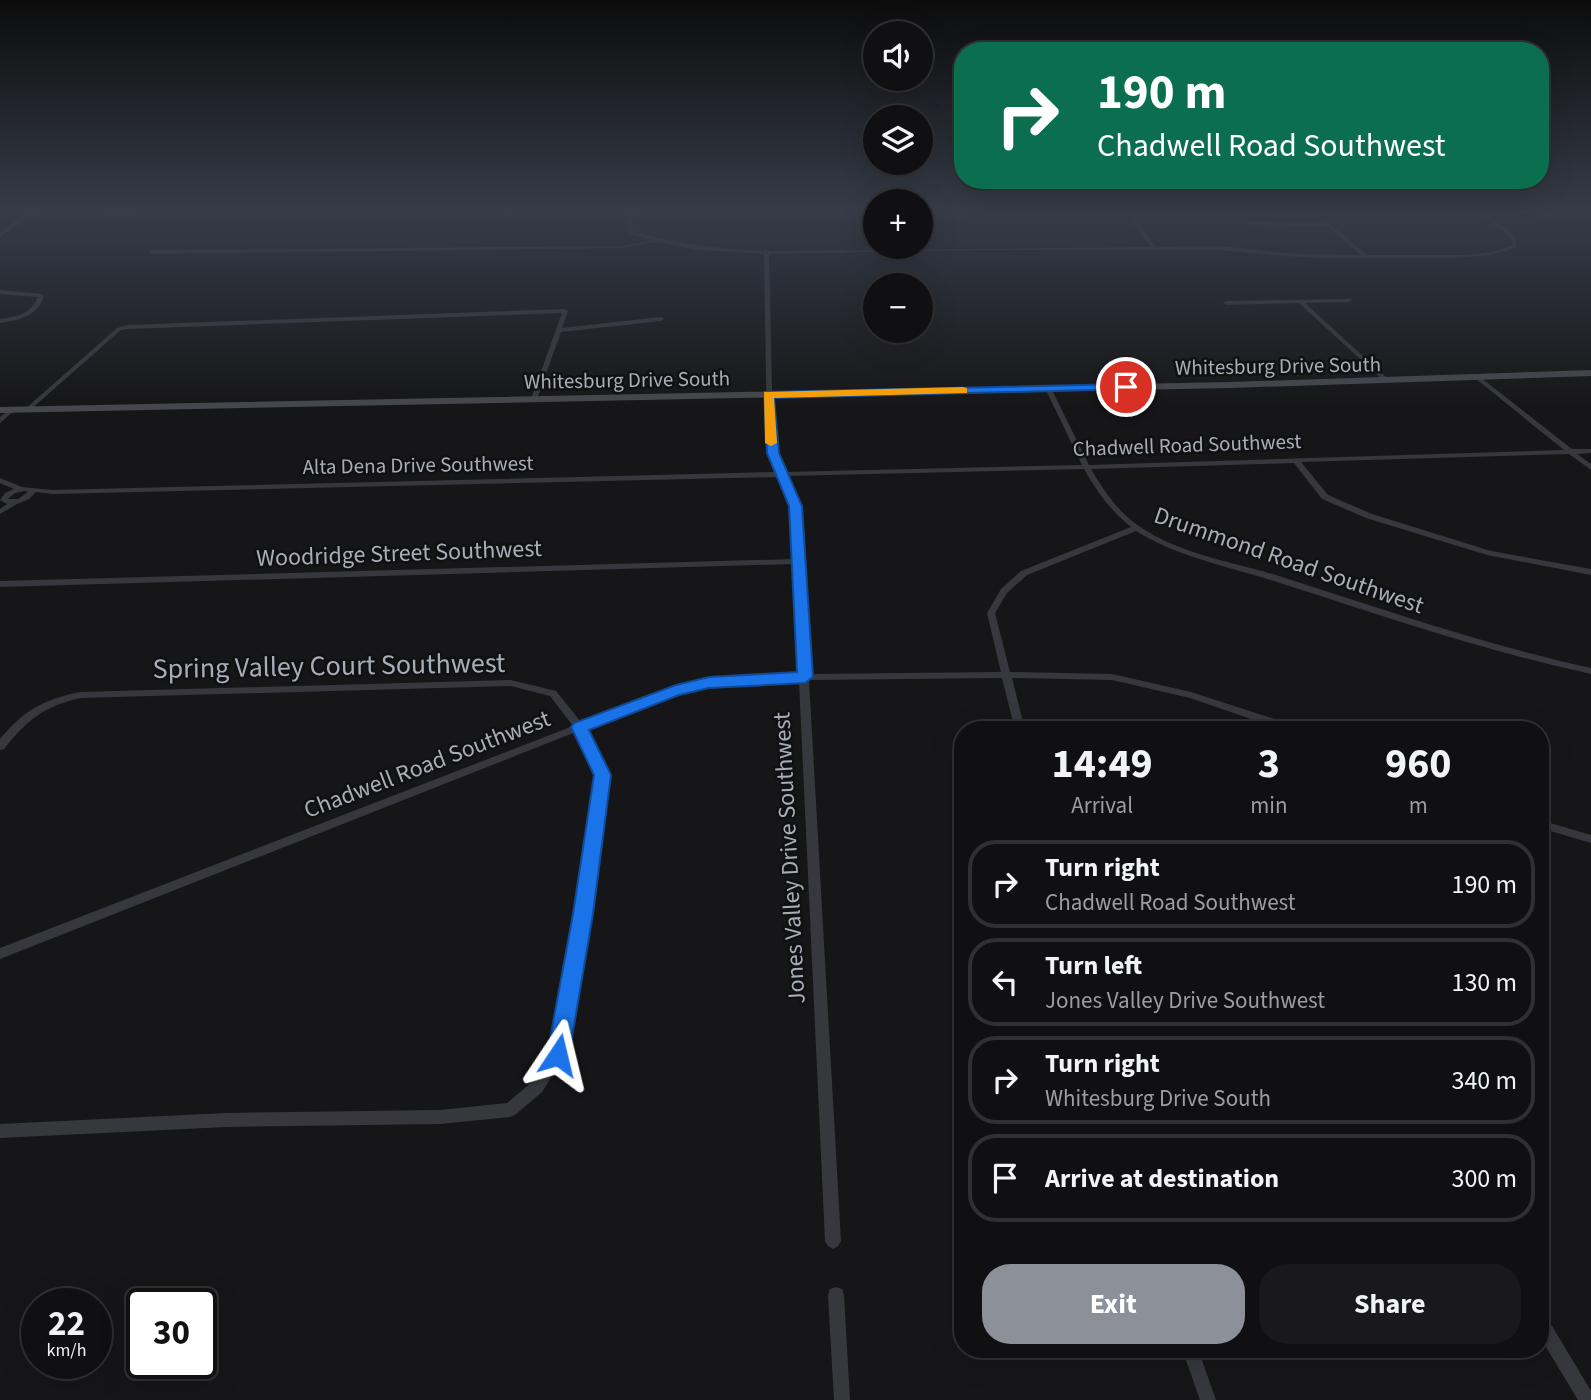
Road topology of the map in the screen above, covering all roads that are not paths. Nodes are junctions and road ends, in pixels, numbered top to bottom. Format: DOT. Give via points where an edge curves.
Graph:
graph roads {
  1 [pos="766,276"];
  2 [pos="0,292"];
  3 [pos="1349,300"];
  4 [pos="1300,301"];
  5 [pos="1226,303"];
  6 [pos="661,319"];
  7 [pos="0,321"];
  8 [pos="559,330"];
  9 [pos="1591,373"];
  10 [pos="1478,378"];
  11 [pos="1387,381"];
  12 [pos="1048,388"];
  13 [pos="768,394"];
  14 [pos="534,399"];
  15 [pos="27,409"];
  16 [pos="0,410"];
  17 [pos="12,410"];
  18 [pos="0,421"];
  19 [pos="1591,451"];
  20 [pos="1572,452"];
  21 [pos="1296,461"];
  22 [pos="1089,467"];
  23 [pos="1591,468"];
  24 [pos="784,475"];
  25 [pos="1,481"];
  26 [pos="25,489"];
  27 [pos="52,492"];
  28 [pos="3,500"];
  29 [pos="21,500"];
  30 [pos="0,512"];
  31 [pos="1136,528"];
  32 [pos="798,561"];
  33 [pos="1591,572"];
  34 [pos="0,584"];
  35 [pos="1591,671"];
  36 [pos="1007,675"];
  37 [pos="805,677"];
  38 [pos="1018,721"];
  39 [pos="1267,721"];
  40 [pos="579,727"];
  41 [pos="0,746"];
  42 [pos="1549,827"];
  43 [pos="1591,839"];
  44 [pos="0,954"];
  45 [pos="0,1131"];
  46 [pos="833,1241"];
  47 [pos="836,1295"];
  48 [pos="1549,1337"];
  49 [pos="1193,1358"];
  50 [pos="842,1400"];
  51 [pos="1208,1400"];
  52 [pos="1587,1400"];
  1 -- 13 [label="street, Jones Valley Drive Southwest"];
  2 -- 7 [label="street" via="41,296 32,313"];
  3 -- 4 [label="street"];
  4 -- 5 [label="street"];
  4 -- 11 [label="street"];
  6 -- 8 [label="street"];
  8 -- 14 [label="street"];
  8 -- 15 [label="street" via="565,311 128,327"];
  9 -- 10 [label="main road, Whitesburg Drive South"];
  10 -- 11 [label="main road, Whitesburg Drive South"];
  10 -- 20 [label="street"];
  11 -- 12 [label="main road, Whitesburg Drive South"];
  12 -- 13 [label="main road, Whitesburg Drive South"];
  12 -- 22 [label="street, Drummond Road Southwest"];
  13 -- 14 [label="main road, Whitesburg Drive South"];
  13 -- 24 [label="street, Jones Valley Drive Southwest" via="773,453"];
  14 -- 15 [label="main road, Whitesburg Drive South"];
  15 -- 17 [label="main road, Whitesburg Drive South"];
  16 -- 17 [label="main road, Whitesburg Drive South"];
  17 -- 18 [label="street"];
  19 -- 20 [label="street, Chadwell Road Southwest"];
  20 -- 21 [label="street, Chadwell Road Southwest"];
  20 -- 23 [label="street"];
  21 -- 22 [label="street, Chadwell Road Southwest"];
  21 -- 33 [label="street" via="1325,497 1369,516 1490,553"];
  22 -- 24 [label="street, Chadwell Road Southwest"];
  22 -- 31 [label="street, Drummond Road Southwest" via="1114,508"];
  24 -- 27 [label="street, Alta Dena Drive Southwest"];
  24 -- 32 [label="street, Jones Valley Drive Southwest" via="795,506"];
  25 -- 26 [label="street, Alta Dena Drive Southwest"];
  25 -- 28 [label="street"];
  26 -- 27 [label="street, Alta Dena Drive Southwest"];
  26 -- 28 [label="street"];
  26 -- 29 [label="street" via="32,492"];
  27 -- 29 [label="street, Alta Dena Drive Southwest"];
  28 -- 29 [label="street"];
  29 -- 30 [label="street"];
  31 -- 35 [label="street, Drummond Road Southwest" via="1180,548 1456,637"];
  31 -- 36 [label="street" via="1024,573 1004,590 991,613"];
  32 -- 34 [label="street, Woodridge Street Southwest"];
  32 -- 37 [label="street, Jones Valley Drive Southwest"];
  36 -- 37 [label="street, Chadwell Road Southwest"];
  36 -- 38 [label="street"];
  36 -- 39 [label="street, Chadwell Road Southwest" via="1112,677 1191,695"];
  37 -- 40 [label="street, Chadwell Road Southwest" via="709,683 676,690"];
  37 -- 46 [label="street, Jones Valley Drive Southwest"];
  40 -- 41 [label="street, Spring Valley Court Southwest" via="553,693 511,683 81,695 54,700 23,718"];
  40 -- 44 [label="street, Chadwell Road Southwest"];
  40 -- 45 [label="street, Spring Valley Court Southwest" via="603,775 558,1055 537,1087 510,1110 440,1117 226,1120"];
  42 -- 43 [label="street"];
  47 -- 50 [label="street"];
  48 -- 52 [label="street"];
  49 -- 51 [label="street"];
}
